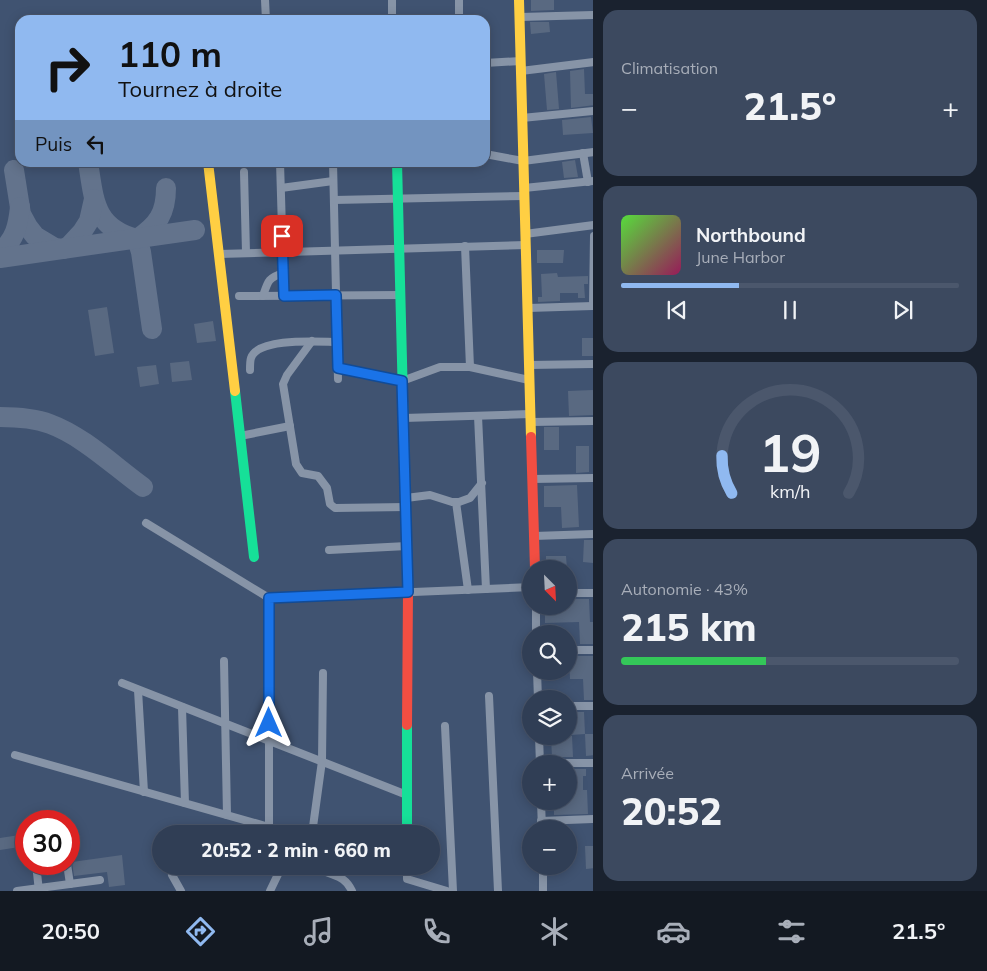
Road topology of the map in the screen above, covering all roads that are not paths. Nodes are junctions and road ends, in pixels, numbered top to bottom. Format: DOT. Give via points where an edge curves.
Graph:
graph roads {
  1 [pos="265,0"];
  2 [pos="392,0"];
  3 [pos="459,0"];
  4 [pos="519,0"];
  5 [pos="266,15"];
  6 [pos="392,15"];
  7 [pos="459,15"];
  8 [pos="593,15"];
  9 [pos="520,17"];
  10 [pos="593,62"];
  11 [pos="490,63"];
  12 [pos="521,66"];
  13 [pos="593,111"];
  14 [pos="522,118"];
  15 [pos="593,152"];
  16 [pos="583,153"];
  17 [pos="490,155"];
  18 [pos="524,161"];
  19 [pos="209,167"];
  20 [pos="280,167"];
  21 [pos="333,167"];
  22 [pos="398,167"];
  23 [pos="244,172"];
  24 [pos="334,181"];
  25 [pos="591,182"];
  26 [pos="281,188"];
  27 [pos="524,192"];
  28 [pos="397,198"];
  29 [pos="334,200"];
  30 [pos="593,225"];
  31 [pos="593,236"];
  32 [pos="526,239"];
  33 [pos="465,246"];
  34 [pos="399,248"];
  35 [pos="335,250"];
  36 [pos="283,252"];
  37 [pos="246,253"];
  38 [pos="219,254"];
  39 [pos="283,273"];
  40 [pos="336,295"];
  41 [pos="400,295"];
  42 [pos="239,296"];
  43 [pos="263,296"];
  44 [pos="284,296"];
  45 [pos="593,306"];
  46 [pos="528,308"];
  47 [pos="312,341"];
  48 [pos="337,342"];
  49 [pos="593,364"];
  50 [pos="529,365"];
  51 [pos="470,367"];
  52 [pos="338,368"];
  53 [pos="250,370"];
  54 [pos="338,379"];
  55 [pos="530,380"];
  56 [pos="402,381"];
  57 [pos="478,416"];
  58 [pos="404,418"];
  59 [pos="530,418"];
  60 [pos="593,420"];
  61 [pos="290,426"];
  62 [pos="240,436"];
  63 [pos="593,478"];
  64 [pos="532,479"];
  65 [pos="482,483"];
  66 [pos="406,502"];
  67 [pos="456,502"];
  68 [pos="146,523"];
  69 [pos="593,534"];
  70 [pos="534,536"];
  71 [pos="407,546"];
  72 [pos="329,550"];
  73 [pos="254,557"];
  74 [pos="535,560"];
  75 [pos="522,587"];
  76 [pos="486,589"];
  77 [pos="468,590"];
  78 [pos="408,592"];
  79 [pos="578,593"];
  80 [pos="593,593"];
  81 [pos="269,598"];
  82 [pos="577,650"];
  83 [pos="593,650"];
  84 [pos="224,661"];
  85 [pos="323,673"];
  86 [pos="122,684"];
  87 [pos="138,690"];
  88 [pos="489,696"];
  89 [pos="577,706"];
  90 [pos="593,706"];
  91 [pos="182,707"];
  92 [pos="225,724"];
  93 [pos="445,726"];
  94 [pos="269,741"];
  95 [pos="15,755"];
  96 [pos="322,762"];
  97 [pos="577,763"];
  98 [pos="593,763"];
  99 [pos="144,792"];
  100 [pos="408,795"];
  101 [pos="185,804"];
  102 [pos="227,815"];
  103 [pos="593,819"];
  104 [pos="577,821"];
  105 [pos="255,825"];
  106 [pos="269,825"];
  107 [pos="313,825"];
  108 [pos="407,825"];
  109 [pos="37,875"];
  110 [pos="69,875"];
  111 [pos="172,875"];
  112 [pos="278,875"];
  113 [pos="336,875"];
  114 [pos="407,875"];
  115 [pos="543,875"];
  116 [pos="100,880"];
  117 [pos="70,884"];
  118 [pos="39,889"];
  119 [pos="17,891"];
  120 [pos="181,891"];
  121 [pos="270,891"];
  122 [pos="352,891"];
  123 [pos="447,891"];
  124 [pos="453,891"];
  125 [pos="498,891"];
  126 [pos="543,891"];
  1 -- 5 [label="street"];
  2 -- 6 [label="street"];
  3 -- 7 [label="street"];
  4 -- 9 [label="street"];
  8 -- 9 [label="street"];
  9 -- 12 [label="street"];
  10 -- 12 [label="street"];
  11 -- 12 [label="street"];
  12 -- 14 [label="street"];
  13 -- 14 [label="street"];
  14 -- 18 [label="street"];
  15 -- 16 [label="street"];
  16 -- 18 [label="street"];
  16 -- 25 [label="street"];
  17 -- 18 [label="street"];
  18 -- 27 [label="street"];
  19 -- 38 [label="street"];
  20 -- 26 [label="street"];
  21 -- 24 [label="street"];
  22 -- 28 [label="street"];
  23 -- 37 [label="street"];
  24 -- 26 [label="street"];
  24 -- 29 [label="street"];
  25 -- 27 [label="street"];
  26 -- 36 [label="street"];
  27 -- 28 [label="street"];
  27 -- 32 [label="street"];
  28 -- 29 [label="street"];
  28 -- 34 [label="street"];
  29 -- 35 [label="street"];
  30 -- 32 [label="street"];
  31 -- 45 [label="street"];
  32 -- 33 [label="street"];
  32 -- 46 [label="street"];
  33 -- 34 [label="street"];
  33 -- 51 [label="street"];
  34 -- 35 [label="street"];
  34 -- 41 [label="street"];
  35 -- 36 [label="street"];
  35 -- 40 [label="street"];
  36 -- 37 [label="street"];
  36 -- 39 [label="street"];
  37 -- 38 [label="street"];
  38 -- 62 [label="street"];
  39 -- 43 [label="street" via="268,281"];
  39 -- 44 [label="street"];
  40 -- 41 [label="street"];
  40 -- 44 [label="street"];
  40 -- 48 [label="street"];
  41 -- 56 [label="street"];
  42 -- 43 [label="street"];
  43 -- 44 [label="street"];
  45 -- 46 [label="street"];
  46 -- 50 [label="street"];
  47 -- 48 [label="street"];
  47 -- 53 [label="street" via="269,345 251,358"];
  47 -- 61 [label="street" via="283,384"];
  48 -- 52 [label="street"];
  49 -- 50 [label="street"];
  50 -- 55 [label="street"];
  51 -- 55 [label="street"];
  51 -- 56 [label="street" via="440,367"];
  52 -- 54 [label="street"];
  52 -- 56 [label="street"];
  55 -- 59 [label="street"];
  56 -- 58 [label="street"];
  57 -- 58 [label="street"];
  57 -- 59 [label="street"];
  57 -- 65 [label="street"];
  58 -- 66 [label="street"];
  59 -- 60 [label="street"];
  59 -- 64 [label="street"];
  61 -- 62 [label="street"];
  61 -- 66 [label="street" via="296,464 302,473 318,476 327,488 330,504 335,508"];
  62 -- 73 [label="street"];
  63 -- 64 [label="street"];
  64 -- 70 [label="street"];
  65 -- 67 [label="street" via="470,498"];
  65 -- 76 [label="street"];
  66 -- 67 [label="street" via="430,495"];
  66 -- 71 [label="street"];
  67 -- 77 [label="street"];
  68 -- 81 [label="street"];
  69 -- 70 [label="street"];
  70 -- 74 [label="street"];
  71 -- 72 [label="street"];
  71 -- 78 [label="street"];
  75 -- 76 [label="street"];
  76 -- 77 [label="street"];
  77 -- 78 [label="street"];
  78 -- 81 [label="street"];
  78 -- 100 [label="street"];
  79 -- 80 [label="street"];
  81 -- 94 [label="street"];
  82 -- 83 [label="street"];
  84 -- 92 [label="street"];
  85 -- 96 [label="street"];
  86 -- 87 [label="street"];
  87 -- 91 [label="street"];
  87 -- 99 [label="street"];
  88 -- 125 [label="street"];
  89 -- 90 [label="street"];
  91 -- 92 [label="street"];
  91 -- 101 [label="street"];
  92 -- 94 [label="street"];
  92 -- 102 [label="street"];
  93 -- 124 [label="street"];
  94 -- 96 [label="street"];
  94 -- 106 [label="street"];
  95 -- 99 [label="street"];
  96 -- 100 [label="street"];
  96 -- 107 [label="street"];
  97 -- 98 [label="street"];
  99 -- 101 [label="street"];
  100 -- 108 [label="street"];
  101 -- 102 [label="street"];
  102 -- 105 [label="street"];
  103 -- 104 [label="street"];
  109 -- 118 [label="street"];
  110 -- 117 [label="street"];
  111 -- 120 [label="street"];
  112 -- 121 [label="street"];
  113 -- 122 [label="street" via="348,882"];
  114 -- 123 [label="street" via="407,879"];
  115 -- 126 [label="street"];
  116 -- 117 [label="street"];
  117 -- 118 [label="street"];
  118 -- 119 [label="street"];
}
